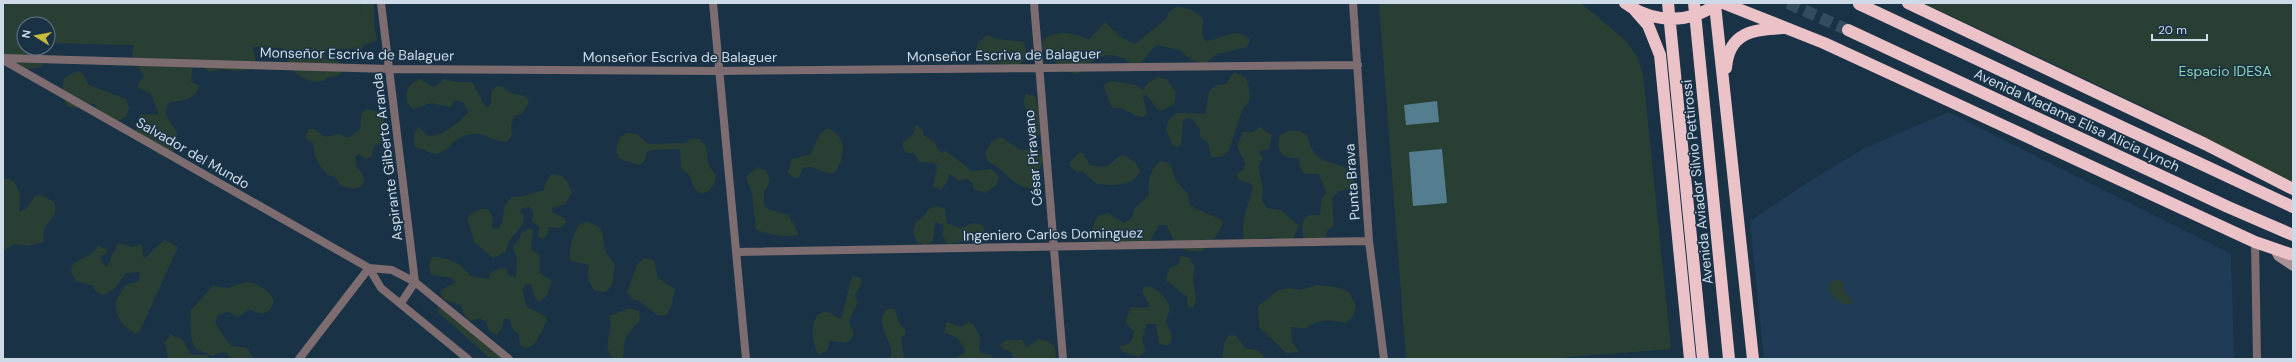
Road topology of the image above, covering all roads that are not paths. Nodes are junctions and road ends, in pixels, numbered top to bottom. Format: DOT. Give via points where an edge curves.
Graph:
graph roads {
  1 [pos="381,3"];
  2 [pos="713,3"];
  3 [pos="1034,3"];
  4 [pos="1353,3"];
  5 [pos="1668,3"];
  6 [pos="1694,3"];
  7 [pos="1908,3"];
  8 [pos="1719,4"];
  9 [pos="1859,4"];
  10 [pos="1629,6"];
  11 [pos="1788,27"];
  12 [pos="1848,30"];
  13 [pos="3,59"];
  14 [pos="1358,64"];
  15 [pos="1039,68"];
  16 [pos="390,69"];
  17 [pos="720,71"];
  18 [pos="1725,84"];
  19 [pos="2293,189"];
  20 [pos="2293,207"];
  21 [pos="2293,235"];
  22 [pos="1369,240"];
  23 [pos="2255,242"];
  24 [pos="1053,247"];
  25 [pos="2273,248"];
  26 [pos="738,252"];
  27 [pos="2293,255"];
  28 [pos="2293,267"];
  29 [pos="369,268"];
  30 [pos="416,282"];
  31 [pos="400,303"];
  32 [pos="299,359"];
  33 [pos="468,359"];
  34 [pos="508,359"];
  35 [pos="746,359"];
  36 [pos="1062,359"];
  37 [pos="1384,359"];
  38 [pos="1690,359"];
  39 [pos="1703,359"];
  40 [pos="1730,359"];
  41 [pos="1752,359"];
  42 [pos="2257,359"];
  1 -- 16 [label="street, Aspirante Gilberto Aranda"];
  2 -- 17 [label="street"];
  3 -- 15 [label="street, César Piravano"];
  4 -- 14 [label="street, Punta Brava"];
  5 -- 39 [label="highway, Avenida Aviador Silvio Pettirossi"];
  6 -- 40 [label="highway, Avenida Aviador Silvio Pettirossi"];
  7 -- 19 [label="highway" via="2205,144"];
  8 -- 10 [label="highway" via="1703,13 1674,19 1653,16"];
  8 -- 11 [label="highway"];
  8 -- 18 [label="highway"];
  9 -- 20 [label="highway, Avenida Madame Elisa Alicia Lynch"];
  10 -- 38 [label="highway" via="1648,26 1660,55"];
  11 -- 18 [label="highway" via="1759,29 1745,33 1734,43 1727,59"];
  11 -- 23 [label="highway"];
  12 -- 21 [label="highway, Avenida Madame Elisa Alicia Lynch"];
  13 -- 16 [label="street, Monseñor Escriva de Balaguer"];
  13 -- 29 [label="street, Salvador del Mundo"];
  14 -- 15 [label="street, Monseñor Escriva de Balaguer"];
  14 -- 22 [label="street, Punta Brava"];
  15 -- 17 [label="street, Monseñor Escriva de Balaguer"];
  15 -- 24 [label="street, César Piravano"];
  16 -- 17 [label="street, Monseñor Escriva de Balaguer"];
  16 -- 30 [label="street, Aspirante Gilberto Aranda"];
  17 -- 26 [label="street"];
  18 -- 41 [label="highway"];
  22 -- 24 [label="street, Ingeniero Carlos Dominguez"];
  22 -- 37 [label="street, Punta Brava"];
  23 -- 25 [label="highway"];
  23 -- 42 [label="street"];
  24 -- 26 [label="street, Ingeniero Carlos Dominguez"];
  24 -- 36 [label="street, César Piravano"];
  25 -- 27 [label="highway"];
  25 -- 28 [label="main road" via="2278,256"];
  26 -- 35 [label="street"];
  29 -- 30 [label="street, Salvador del Mundo" via="392,270"];
  29 -- 31 [label="street, Salvador del Mundo" via="381,288"];
  29 -- 32 [label="street"];
  30 -- 31 [label="street"];
  30 -- 34 [label="street, Salvador del Mundo"];
  31 -- 33 [label="street, Salvador del Mundo"];
}
